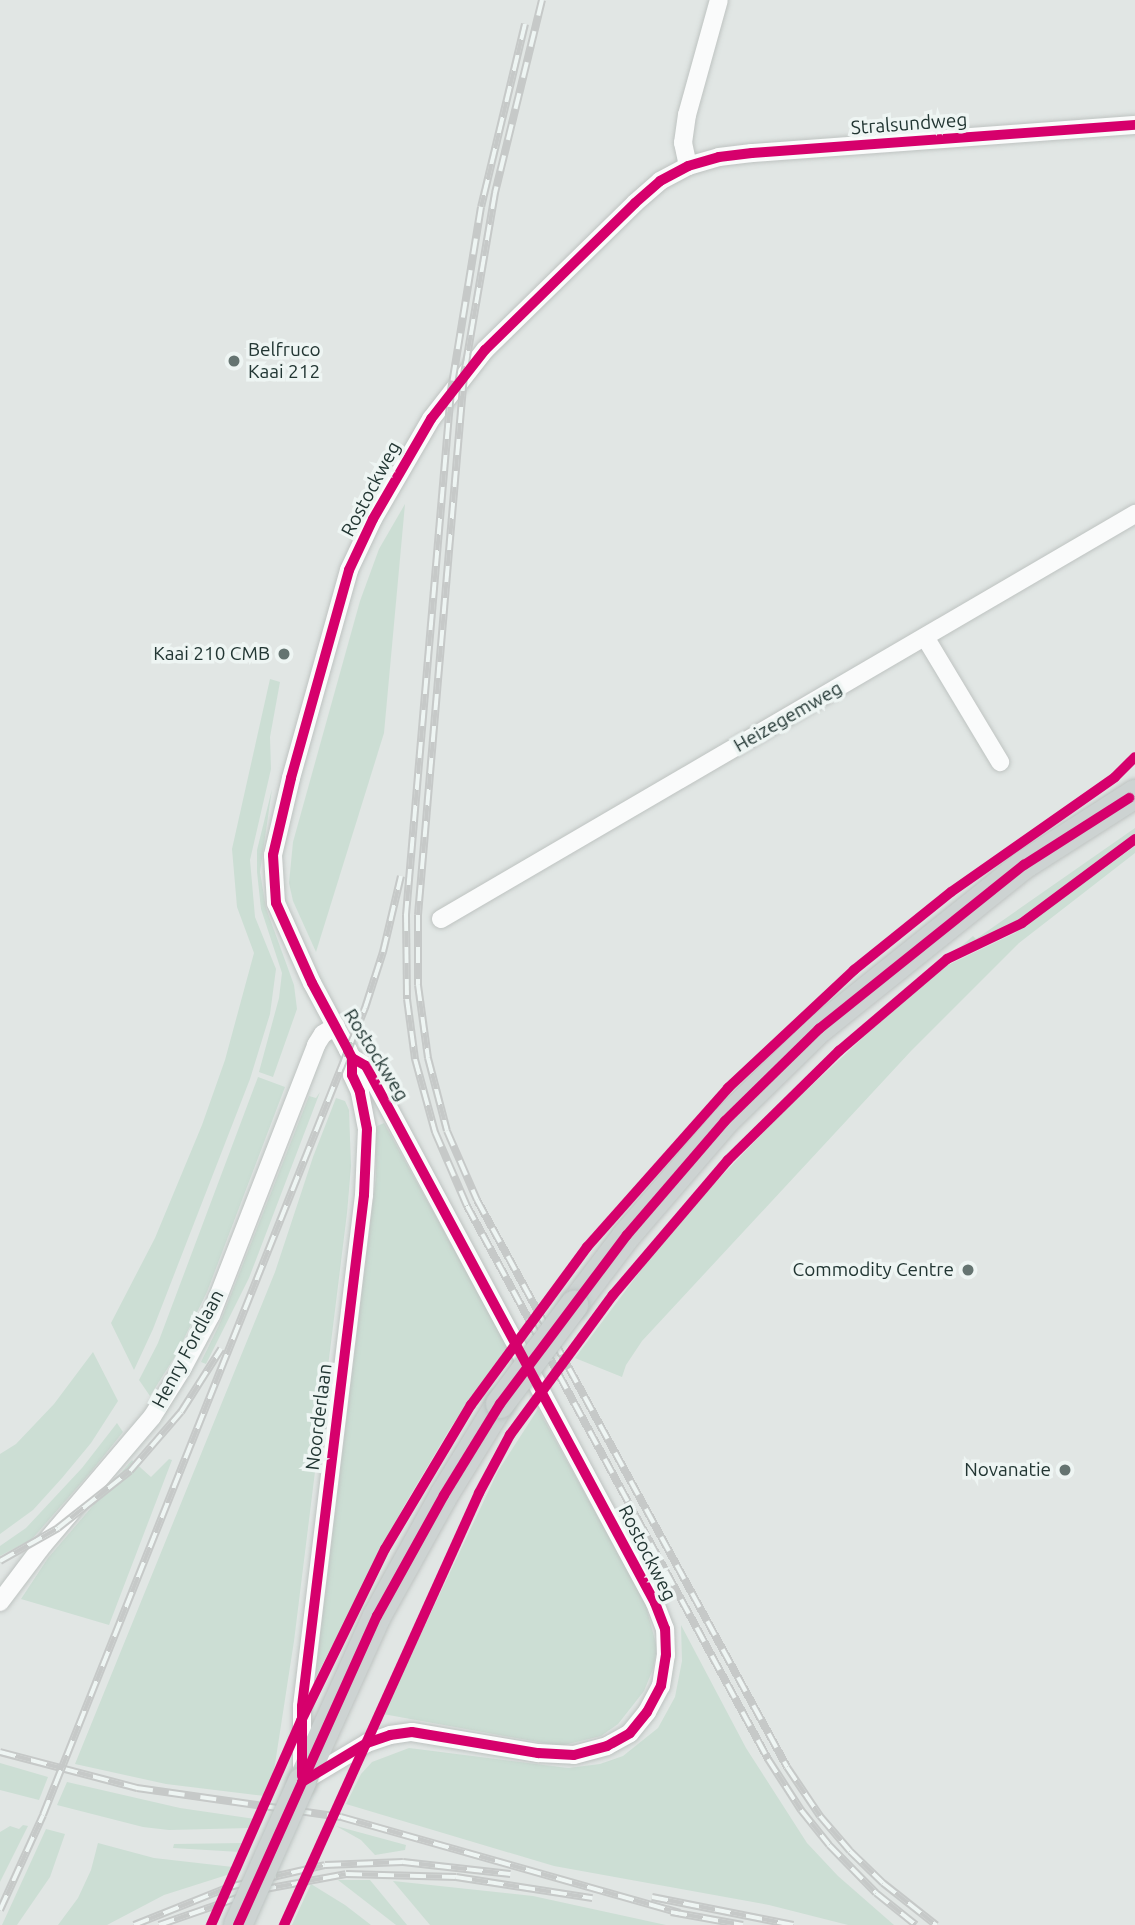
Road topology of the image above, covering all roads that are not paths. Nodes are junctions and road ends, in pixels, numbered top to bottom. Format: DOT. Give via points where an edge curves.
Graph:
graph roads {
  1 [pos="719,0"];
  2 [pos="1135,125"];
  3 [pos="688,166"];
  4 [pos="1135,514"];
  5 [pos="925,637"];
  6 [pos="1000,762"];
  7 [pos="1135,794"];
  8 [pos="440,919"];
  9 [pos="336,1026"];
  10 [pos="352,1058"];
  11 [pos="0,1602"];
  12 [pos="302,1782"];
  13 [pos="238,1925"];
  1 -- 3 [label="street" via="687,115 683,143"];
  2 -- 3 [label="street, Stralsundweg" via="752,153"];
  3 -- 9 [label="street, Rostockweg" via="660,181 635,203 471,366 412,448 349,569 291,778 272,874 285,927"];
  4 -- 5 [label="street, Heizegemweg"];
  5 -- 6 [label="street"];
  5 -- 8 [label="street, Heizegemweg"];
  7 -- 12 [label="main road, Noorderlaan, bridge" via="1024,865 819,1029 724,1121 627,1236 500,1404 444,1495 377,1616"];
  9 -- 10 [label="street, Rostockweg"];
  9 -- 11 [label="street, Henry Fordlaan" via="316,1045 211,1315 182,1369 152,1417"];
  10 -- 12 [label="street, Noorderlaan" via="352,1075 367,1129 364,1195 302,1706"];
  10 -- 12 [label="street, Rostockweg" via="366,1066 655,1603 665,1629 666,1655 661,1686 647,1712 629,1733 607,1746 574,1755 538,1754 412,1732 367,1743"];
  12 -- 13 [label="main road, Noorderlaan, bridge"];
}
